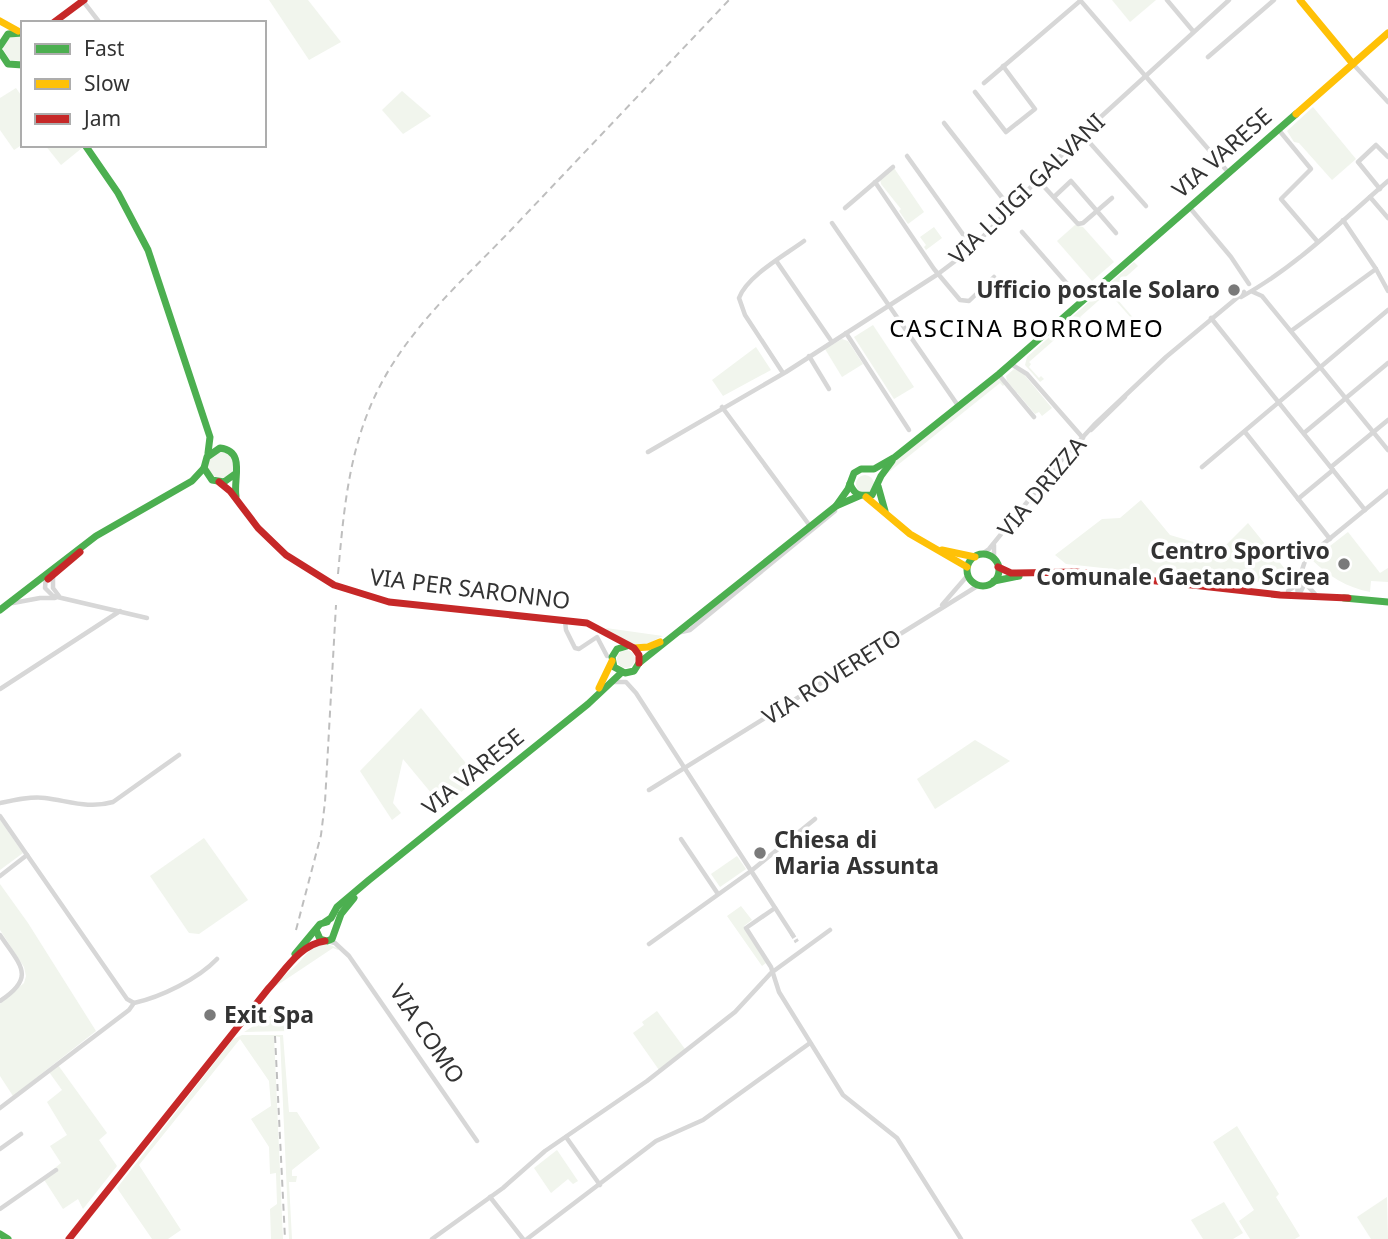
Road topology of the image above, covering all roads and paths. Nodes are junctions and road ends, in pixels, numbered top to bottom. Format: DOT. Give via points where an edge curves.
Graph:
graph roads {
  1 [pos="83,0"];
  2 [pos="1081,0"];
  3 [pos="1167,0"];
  4 [pos="1229,0"];
  5 [pos="1274,0"];
  6 [pos="1300,0"];
  7 [pos="0,21"];
  8 [pos="56,21"];
  9 [pos="99,21"];
  10 [pos="1193,31"];
  11 [pos="21,32"];
  12 [pos="1388,33"];
  13 [pos="0,42"];
  14 [pos="0,52"];
  15 [pos="1208,57"];
  16 [pos="4,64"];
  17 [pos="1353,64"];
  18 [pos="1003,66"];
  19 [pos="1146,76"];
  20 [pos="984,83"];
  21 [pos="975,92"];
  22 [pos="1388,102"];
  23 [pos="944,123"];
  24 [pos="1278,130"];
  25 [pos="1082,134"];
  26 [pos="86,147"];
  27 [pos="907,156"];
  28 [pos="1388,157"];
  29 [pos="893,167"];
  30 [pos="1229,173"];
  31 [pos="1038,180"];
  32 [pos="1388,181"];
  33 [pos="875,182"];
  34 [pos="1380,188"];
  35 [pos="1054,197"];
  36 [pos="1370,197"];
  37 [pos="1112,198"];
  38 [pos="1146,206"];
  39 [pos="845,208"];
  40 [pos="1190,208"];
  41 [pos="1011,209"];
  42 [pos="1097,210"];
  43 [pos="1388,218"];
  44 [pos="1343,220"];
  45 [pos="832,223"];
  46 [pos="1023,232"];
  47 [pos="1116,233"];
  48 [pos="804,241"];
  49 [pos="1317,242"];
  50 [pos="972,247"];
  51 [pos="777,262"];
  52 [pos="1376,269"];
  53 [pos="938,274"];
  54 [pos="994,276"];
  55 [pos="1249,289"];
  56 [pos="1388,291"];
  57 [pos="1085,300"];
  58 [pos="890,304"];
  59 [pos="1388,310"];
  60 [pos="1211,318"];
  61 [pos="1291,331"];
  62 [pos="846,333"];
  63 [pos="832,342"];
  64 [pos="809,356"];
  65 [pos="1021,356"];
  66 [pos="1388,363"];
  67 [pos="1011,364"];
  68 [pos="1320,366"];
  69 [pos="783,373"];
  70 [pos="999,374"];
  71 [pos="1027,374"];
  72 [pos="829,389"];
  73 [pos="1346,398"];
  74 [pos="1279,402"];
  75 [pos="722,407"];
  76 [pos="959,407"];
  77 [pos="1034,417"];
  78 [pos="1388,420"];
  79 [pos="909,430"];
  80 [pos="1245,432"];
  81 [pos="1373,432"];
  82 [pos="1304,433"];
  83 [pos="210,437"];
  84 [pos="1083,438"];
  85 [pos="224,449"];
  86 [pos="1388,450"];
  87 [pos="648,452"];
  88 [pos="208,453"];
  89 [pos="895,457"];
  90 [pos="1202,467"];
  91 [pos="204,468"];
  92 [pos="1332,469"];
  93 [pos="869,470"];
  94 [pos="235,474"];
  95 [pos="192,481"];
  96 [pos="216,481"];
  97 [pos="878,483"];
  98 [pos="850,484"];
  99 [pos="1388,491"];
  100 [pos="862,496"];
  101 [pos="1298,499"];
  102 [pos="237,500"];
  103 [pos="836,506"];
  104 [pos="1365,510"];
  105 [pos="886,512"];
  106 [pos="810,526"];
  107 [pos="1330,539"];
  108 [pos="994,544"];
  109 [pos="933,548"];
  110 [pos="978,555"];
  111 [pos="996,563"];
  112 [pos="1302,569"];
  113 [pos="967,571"];
  114 [pos="1052,571"];
  115 [pos="48,578"];
  116 [pos="994,581"];
  117 [pos="1303,581"];
  118 [pos="979,586"];
  119 [pos="1248,590"];
  120 [pos="1298,591"];
  121 [pos="1315,594"];
  122 [pos="63,598"];
  123 [pos="1348,598"];
  124 [pos="1388,602"];
  125 [pos="13,603"];
  126 [pos="0,610"];
  127 [pos="120,611"];
  128 [pos="937,611"];
  129 [pos="147,618"];
  130 [pos="565,621"];
  131 [pos="677,633"];
  132 [pos="604,634"];
  133 [pos="630,647"];
  134 [pos="611,658"];
  135 [pos="639,663"];
  136 [pos="625,673"];
  137 [pos="631,687"];
  138 [pos="0,689"];
  139 [pos="602,691"];
  140 [pos="588,704"];
  141 [pos="179,755"];
  142 [pos="685,768"];
  143 [pos="649,790"];
  144 [pos="0,803"];
  145 [pos="0,816"];
  146 [pos="815,820"];
  147 [pos="681,839"];
  148 [pos="27,855"];
  149 [pos="382,870"];
  150 [pos="751,870"];
  151 [pos="0,876"];
  152 [pos="718,894"];
  153 [pos="775,908"];
  154 [pos="325,922"];
  155 [pos="316,930"];
  156 [pos="830,930"];
  157 [pos="335,933"];
  158 [pos="792,934"];
  159 [pos="0,935"];
  160 [pos="324,941"];
  161 [pos="797,942"];
  162 [pos="649,944"];
  163 [pos="802,949"];
  164 [pos="343,950"];
  165 [pos="217,959"];
  166 [pos="771,973"];
  167 [pos="272,986"];
  168 [pos="0,1001"];
  169 [pos="134,1003"];
  170 [pos="810,1043"];
  171 [pos="0,1108"];
  172 [pos="21,1134"];
  173 [pos="566,1137"];
  174 [pos="477,1141"];
  175 [pos="0,1149"];
  176 [pos="55,1170"];
  177 [pos="600,1185"];
  178 [pos="490,1197"];
  179 [pos="0,1209"];
  180 [pos="92,1212"];
  181 [pos="69,1239"];
  182 [pos="75,1239"];
  183 [pos="432,1239"];
  184 [pos="525,1239"];
  185 [pos="961,1239"];
  1 -- 8 [label="main road"];
  1 -- 9 [label="street"];
  2 -- 18 [label="street"];
  2 -- 19 [label="street"];
  3 -- 10 [label="street"];
  4 -- 10 [label="street, VIA LUIGI GALVANI"];
  5 -- 15 [label="street"];
  6 -- 17 [label="main road"];
  7 -- 11 [label="main road"];
  10 -- 19 [label="street, VIA LUIGI GALVANI"];
  11 -- 13 [label="main road" via="8,34"];
  12 -- 17 [label="main road, VIA VARESE"];
  14 -- 16 [label="main road"];
  17 -- 22 [label="street"];
  17 -- 24 [label="main road, VIA VARESE"];
  18 -- 20 [label="street"];
  18 -- 21 [label="street" via="1035,109 1006,132"];
  19 -- 25 [label="street, VIA LUIGI GALVANI"];
  19 -- 30 [label="street"];
  23 -- 41 [label="street"];
  24 -- 30 [label="main road, VIA VARESE"];
  24 -- 49 [label="street" via="1311,169 1281,199"];
  25 -- 31 [label="street, VIA LUIGI GALVANI"];
  25 -- 38 [label="street"];
  26 -- 83 [label="main road" via="118,193 148,250"];
  27 -- 50 [label="street"];
  28 -- 34 [label="street" via="1376,145 1358,162"];
  29 -- 33 [label="street"];
  30 -- 40 [label="main road, VIA VARESE"];
  31 -- 35 [label="street"];
  31 -- 41 [label="street, VIA LUIGI GALVANI"];
  32 -- 34 [label="street"];
  33 -- 39 [label="street"];
  33 -- 53 [label="street"];
  34 -- 36 [label="street"];
  35 -- 42 [label="street" via="1078,224"];
  35 -- 42 [label="street" via="1071,181"];
  36 -- 43 [label="street"];
  36 -- 44 [label="street"];
  37 -- 42 [label="street"];
  40 -- 55 [label="street"];
  40 -- 57 [label="main road, VIA VARESE"];
  41 -- 50 [label="street, VIA LUIGI GALVANI"];
  42 -- 47 [label="street"];
  44 -- 49 [label="street"];
  44 -- 52 [label="street"];
  45 -- 58 [label="street"];
  46 -- 57 [label="street"];
  48 -- 51 [label="street"];
  49 -- 55 [label="street" via="1260,286"];
  50 -- 53 [label="street, VIA LUIGI GALVANI"];
  51 -- 63 [label="street"];
  51 -- 69 [label="street" via="750,282 739,298"];
  52 -- 56 [label="street"];
  52 -- 61 [label="street"];
  53 -- 54 [label="street" via="966,303"];
  53 -- 58 [label="street, VIA LUIGI GALVANI"];
  55 -- 60 [label="street, VIA DRIZZA"];
  55 -- 61 [label="street" via="1262,296"];
  57 -- 65 [label="main road, VIA VARESE"];
  58 -- 62 [label="street, VIA LUIGI GALVANI"];
  58 -- 76 [label="street"];
  59 -- 68 [label="street"];
  60 -- 74 [label="street"];
  60 -- 84 [label="street, VIA DRIZZA"];
  61 -- 68 [label="street"];
  62 -- 63 [label="street, VIA LUIGI GALVANI"];
  62 -- 79 [label="street"];
  63 -- 64 [label="street, VIA LUIGI GALVANI"];
  64 -- 69 [label="street, VIA LUIGI GALVANI"];
  64 -- 72 [label="street"];
  65 -- 67 [label="main road, VIA VARESE"];
  65 -- 71 [label="street"];
  66 -- 73 [label="street"];
  67 -- 70 [label="main road, VIA VARESE"];
  67 -- 71 [label="street"];
  68 -- 73 [label="street"];
  68 -- 74 [label="street"];
  69 -- 75 [label="street, VIA LUIGI GALVANI"];
  70 -- 76 [label="main road, VIA VARESE"];
  70 -- 77 [label="street"];
  71 -- 84 [label="street"];
  73 -- 81 [label="street"];
  73 -- 82 [label="street"];
  74 -- 80 [label="street"];
  74 -- 82 [label="street"];
  75 -- 87 [label="street, VIA LUIGI GALVANI"];
  75 -- 106 [label="street"];
  76 -- 89 [label="main road, VIA VARESE"];
  78 -- 81 [label="street"];
  80 -- 90 [label="street"];
  80 -- 101 [label="street"];
  81 -- 86 [label="street"];
  81 -- 92 [label="street"];
  82 -- 92 [label="street"];
  83 -- 85 [label="main road"];
  83 -- 88 [label="main road"];
  84 -- 108 [label="street, VIA DRIZZA"];
  85 -- 88 [label="main road"];
  85 -- 94 [label="main road" via="237,460"];
  88 -- 91 [label="main road"];
  89 -- 93 [label="main road, VIA VARESE"];
  89 -- 97 [label="main road, VIA VARESE"];
  91 -- 95 [label="main road"];
  91 -- 96 [label="main road"];
  92 -- 101 [label="street"];
  92 -- 104 [label="street"];
  93 -- 97 [label="main road"];
  93 -- 98 [label="main road" via="857,471"];
  94 -- 96 [label="main road" via="227,481"];
  94 -- 102 [label="main road"];
  95 -- 96 [label="main road"];
  95 -- 115 [label="main road" via="92,539"];
  96 -- 102 [label="main road, VIA PER SARONNO"];
  97 -- 100 [label="main road" via="873,494"];
  97 -- 105 [label="main road"];
  98 -- 100 [label="main road" via="853,492"];
  98 -- 103 [label="main road"];
  99 -- 104 [label="street"];
  100 -- 103 [label="main road"];
  100 -- 105 [label="main road"];
  101 -- 107 [label="street"];
  102 -- 130 [label="main road, VIA PER SARONNO" via="256,527 289,559 347,591 430,608"];
  103 -- 106 [label="main road"];
  103 -- 131 [label="street" via="831,516 690,630"];
  104 -- 107 [label="street"];
  105 -- 109 [label="main road"];
  106 -- 131 [label="main road"];
  107 -- 112 [label="street" via="1306,558"];
  108 -- 110 [label="street, VIA DRIZZA"];
  108 -- 111 [label="street, VIA DRIZZA"];
  109 -- 110 [label="main road"];
  109 -- 113 [label="main road"];
  110 -- 111 [label="main road"];
  110 -- 113 [label="main road"];
  111 -- 114 [label="main road" via="1011,573"];
  111 -- 116 [label="main road"];
  112 -- 117 [label="street"];
  112 -- 120 [label="street"];
  113 -- 118 [label="main road"];
  113 -- 128 [label="street"];
  114 -- 116 [label="main road"];
  114 -- 119 [label="main road"];
  115 -- 122 [label="street"];
  115 -- 122 [label="street" via="45,588"];
  115 -- 125 [label="main road"];
  115 -- 126 [label="main road"];
  116 -- 118 [label="main road"];
  117 -- 120 [label="street"];
  117 -- 121 [label="street"];
  118 -- 128 [label="street, VIA ROVERETO"];
  119 -- 120 [label="main road"];
  119 -- 120 [label="main road"];
  120 -- 121 [label="main road"];
  120 -- 123 [label="main road"];
  121 -- 123 [label="main road"];
  122 -- 125 [label="street"];
  122 -- 127 [label="street"];
  123 -- 124 [label="main road"];
  125 -- 126 [label="main road"];
  127 -- 129 [label="street"];
  127 -- 138 [label="street"];
  128 -- 142 [label="street, VIA ROVERETO"];
  130 -- 132 [label="main road, VIA PER SARONNO" via="593,625"];
  130 -- 134 [label="street" via="575,648 597,637"];
  131 -- 133 [label="main road" via="648,647"];
  131 -- 135 [label="main road"];
  132 -- 133 [label="main road, VIA PER SARONNO"];
  132 -- 134 [label="main road"];
  133 -- 134 [label="main road" via="617,649"];
  133 -- 135 [label="main road" via="639,655"];
  134 -- 136 [label="main road" via="614,667"];
  134 -- 140 [label="main road, VIA VARESE" via="603,682"];
  135 -- 136 [label="main road"];
  136 -- 137 [label="street"];
  136 -- 139 [label="main road, VIA VARESE"];
  137 -- 139 [label="street" via="620,681"];
  137 -- 142 [label="street"];
  139 -- 140 [label="main road, VIA VARESE"];
  140 -- 149 [label="main road, VIA VARESE"];
  141 -- 144 [label="street" via="113,802 71,804 43,798"];
  142 -- 143 [label="street, VIA ROVERETO"];
  142 -- 150 [label="street"];
  145 -- 148 [label="street"];
  146 -- 150 [label="street"];
  147 -- 152 [label="street"];
  148 -- 151 [label="street"];
  148 -- 169 [label="street"];
  149 -- 154 [label="main road, VIA VARESE"];
  149 -- 157 [label="main road, VIA VARESE" via="345,908"];
  150 -- 152 [label="street"];
  150 -- 153 [label="street"];
  152 -- 162 [label="street"];
  153 -- 158 [label="street"];
  153 -- 166 [label="street" via="746,928"];
  154 -- 155 [label="main road"];
  154 -- 157 [label="main road" via="334,926"];
  155 -- 160 [label="main road"];
  155 -- 167 [label="main road"];
  156 -- 163 [label="street"];
  157 -- 160 [label="main road"];
  157 -- 164 [label="street, VIA COMO"];
  159 -- 168 [label="street" via="21,967 22,980"];
  160 -- 164 [label="street, VIA COMO"];
  160 -- 167 [label="main road" via="308,946"];
  161 -- 163 [label="street"];
  163 -- 166 [label="street"];
  164 -- 174 [label="street, VIA COMO"];
  165 -- 169 [label="street" via="201,974"];
  166 -- 170 [label="street"];
  166 -- 173 [label="street" via="735,1012"];
  167 -- 180 [label="main road"];
  169 -- 171 [label="street"];
  170 -- 177 [label="street" via="703,1120 656,1141"];
  170 -- 185 [label="street" via="843,1096 897,1138"];
  172 -- 175 [label="street"];
  173 -- 177 [label="street"];
  173 -- 178 [label="street"];
  176 -- 179 [label="street"];
  177 -- 184 [label="street"];
  178 -- 183 [label="street"];
  178 -- 184 [label="street"];
  180 -- 181 [label="main road"];
  180 -- 182 [label="main road"];
}
